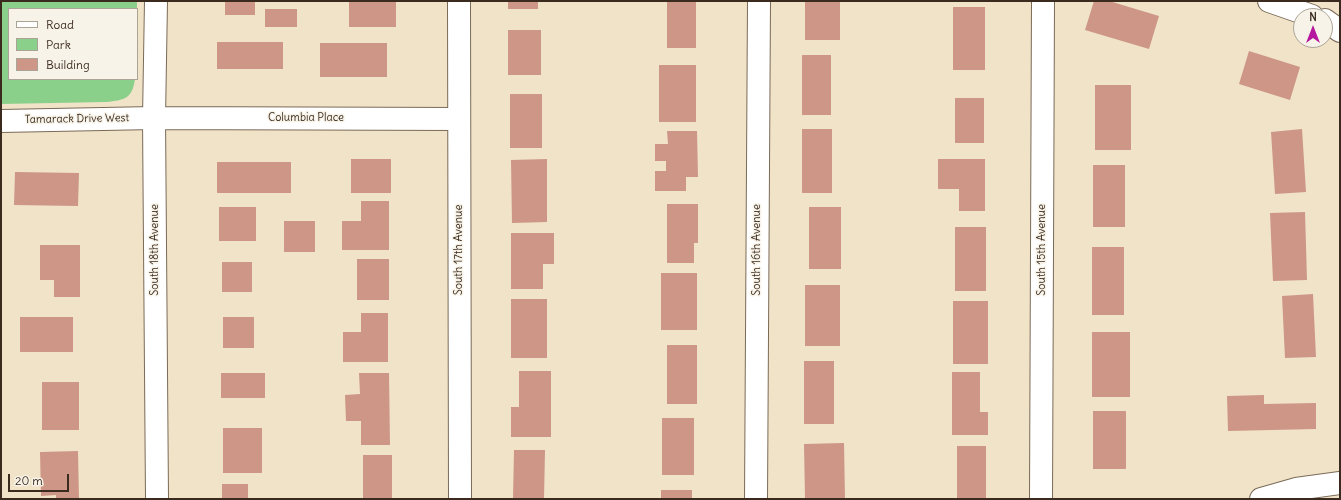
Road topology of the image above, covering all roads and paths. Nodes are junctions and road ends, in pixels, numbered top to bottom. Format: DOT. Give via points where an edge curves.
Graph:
graph roads {
  1 [pos="156,1"];
  2 [pos="459,1"];
  3 [pos="759,1"];
  4 [pos="1043,1"];
  5 [pos="1269,1"];
  6 [pos="1293,10"];
  7 [pos="154,118"];
  8 [pos="459,119"];
  9 [pos="1,121"];
  10 [pos="1340,483"];
  11 [pos="157,499"];
  12 [pos="460,499"];
  13 [pos="756,499"];
  14 [pos="1041,499"];
  15 [pos="1261,499"];
  1 -- 7 [label="street, South 18th Avenue"];
  2 -- 8 [label="street, South 17th Avenue"];
  3 -- 13 [label="street, South 16th Avenue"];
  4 -- 14 [label="street, South 15th Avenue"];
  5 -- 6 [label="street"];
  7 -- 8 [label="street, Columbia Place"];
  7 -- 9 [label="street, Tamarack Drive West"];
  7 -- 11 [label="street, South 18th Avenue"];
  8 -- 12 [label="street, South 17th Avenue"];
  10 -- 15 [label="street" via="1296,489"];
}
